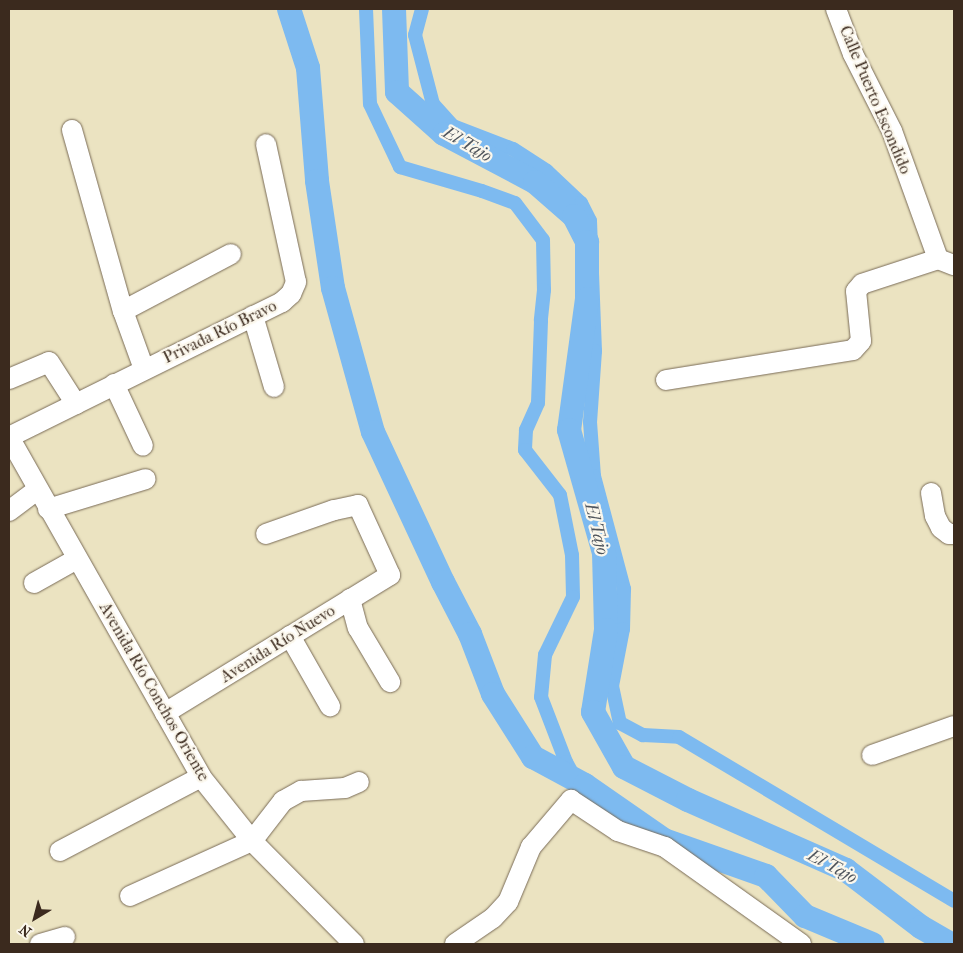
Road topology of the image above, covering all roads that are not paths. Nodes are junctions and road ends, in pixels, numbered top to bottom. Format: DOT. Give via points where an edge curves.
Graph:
graph roads {
  1 [pos="836,9"];
  2 [pos="72,130"];
  3 [pos="266,144"];
  4 [pos="231,254"];
  5 [pos="946,262"];
  6 [pos="123,311"];
  7 [pos="253,316"];
  8 [pos="144,369"];
  9 [pos="9,379"];
  10 [pos="666,380"];
  11 [pos="114,384"];
  12 [pos="274,387"];
  13 [pos="76,404"];
  14 [pos="9,437"];
  15 [pos="143,446"];
  16 [pos="146,479"];
  17 [pos="38,490"];
  18 [pos="931,493"];
  19 [pos="48,509"];
  20 [pos="9,511"];
  21 [pos="266,534"];
  22 [pos="954,534"];
  23 [pos="77,559"];
  24 [pos="34,583"];
  25 [pos="350,599"];
  26 [pos="290,636"];
  27 [pos="390,682"];
  28 [pos="330,706"];
  29 [pos="165,713"];
  30 [pos="954,726"];
  31 [pos="872,755"];
  32 [pos="201,776"];
  33 [pos="359,782"];
  34 [pos="252,841"];
  35 [pos="60,851"];
  36 [pos="130,896"];
  37 [pos="65,937"];
  38 [pos="40,944"];
  39 [pos="354,944"];
  40 [pos="455,944"];
  41 [pos="801,944"];
  1 -- 5 [label="street, Calle Puerto Escondido" via="853,54 892,131"];
  2 -- 6 [label="street, Privada Río Bravo"];
  3 -- 7 [label="street, Privada Río Bravo" via="296,282 291,294 282,302"];
  4 -- 6 [label="street"];
  5 -- 10 [label="street" via="862,284 856,291 861,341 853,350"];
  6 -- 8 [label="street, Privada Río Bravo"];
  7 -- 8 [label="street, Privada Río Bravo"];
  7 -- 12 [label="street"];
  8 -- 11 [label="street, Privada Río Bravo"];
  9 -- 13 [label="street" via="49,362"];
  11 -- 13 [label="street, Privada Río Bravo"];
  11 -- 15 [label="street"];
  13 -- 14 [label="street, Privada Río Bravo"];
  14 -- 17 [label="street, Avenida Río Conchos Oriente"];
  16 -- 19 [label="street"];
  17 -- 19 [label="street, Avenida Río Conchos Oriente"];
  17 -- 20 [label="street"];
  18 -- 22 [label="street" via="941,528"];
  19 -- 23 [label="street, Avenida Río Conchos Oriente"];
  21 -- 25 [label="street, Avenida Río Nuevo" via="358,505 390,575"];
  23 -- 24 [label="street"];
  23 -- 29 [label="street, Avenida Río Conchos Oriente"];
  25 -- 26 [label="street, Avenida Río Nuevo"];
  25 -- 27 [label="street" via="358,628"];
  26 -- 28 [label="street"];
  26 -- 29 [label="street, Avenida Río Nuevo"];
  29 -- 32 [label="street, Avenida Río Conchos Oriente"];
  30 -- 31 [label="street"];
  32 -- 34 [label="street, Avenida Río Conchos Oriente"];
  32 -- 35 [label="street"];
  33 -- 34 [label="street" via="345,788 301,791 283,801"];
  34 -- 36 [label="street"];
  34 -- 39 [label="street, Avenida Río Conchos Oriente"];
  37 -- 38 [label="street"];
  40 -- 41 [label="street" via="493,918 508,902 531,847 570,800 618,831 665,847"];
}
